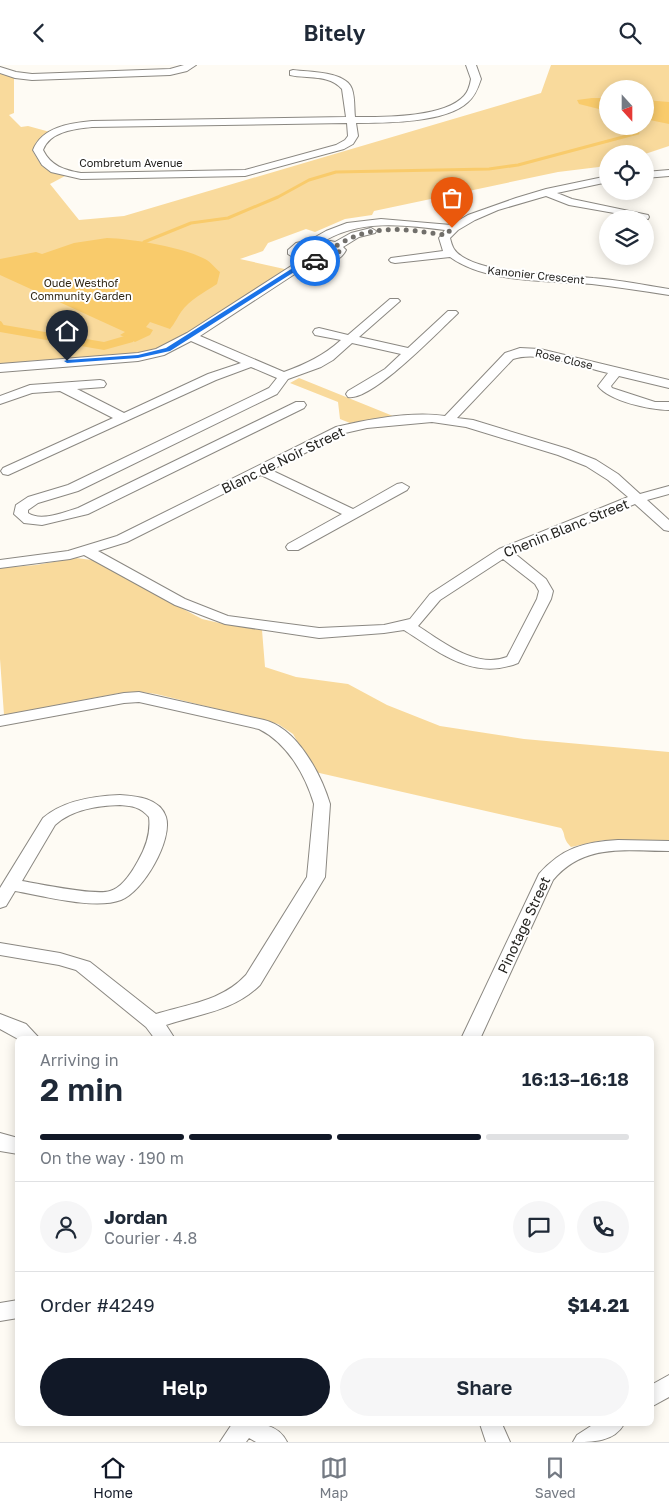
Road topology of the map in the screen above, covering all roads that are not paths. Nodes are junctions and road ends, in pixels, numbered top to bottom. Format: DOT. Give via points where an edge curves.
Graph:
graph roads {
  1 [pos="190,65"];
  2 [pos="471,65"];
  3 [pos="0,70"];
  4 [pos="293,73"];
  5 [pos="351,119"];
  6 [pos="669,173"];
  7 [pos="654,174"];
  8 [pos="599,181"];
  9 [pos="546,192"];
  10 [pos="609,210"];
  11 [pos="449,232"];
  12 [pos="314,242"];
  13 [pos="336,246"];
  14 [pos="450,254"];
  15 [pos="309,260"];
  16 [pos="395,260"];
  17 [pos="669,292"];
  18 [pos="394,301"];
  19 [pos="452,313"];
  20 [pos="319,332"];
  21 [pos="191,336"];
  22 [pos="350,339"];
  23 [pos="410,352"];
  24 [pos="251,363"];
  25 [pos="0,368"];
  26 [pos="616,372"];
  27 [pos="284,375"];
  28 [pos="669,384"];
  29 [pos="100,385"];
  30 [pos="62,387"];
  31 [pos="352,395"];
  32 [pos="0,401"];
  33 [pos="300,405"];
  34 [pos="669,406"];
  35 [pos="124,417"];
  36 [pos="449,419"];
  37 [pos="261,470"];
  38 [pos="8,471"];
  39 [pos="402,487"];
  40 [pos="669,491"];
  41 [pos="638,499"];
  42 [pos="353,514"];
  43 [pos="669,527"];
  44 [pos="293,547"];
  45 [pos="87,551"];
  46 [pos="504,551"];
  47 [pos="0,564"];
  48 [pos="407,625"];
  49 [pos="0,721"];
  50 [pos="669,846"];
  51 [pos="10,885"];
  52 [pos="0,902"];
  53 [pos="0,949"];
  54 [pos="0,1021"];
  55 [pos="153,1021"];
  56 [pos="27,1036"];
  57 [pos="164,1036"];
  58 [pos="471,1036"];
  59 [pos="0,1141"];
  60 [pos="15,1145"];
  61 [pos="15,1310"];
  62 [pos="0,1312"];
  63 [pos="669,1385"];
  64 [pos="654,1395"];
  65 [pos="245,1426"];
  66 [pos="250,1426"];
  67 [pos="492,1426"];
  68 [pos="609,1426"];
  69 [pos="232,1442"];
  70 [pos="275,1442"];
  71 [pos="498,1442"];
  72 [pos="585,1442"];
  1 -- 3 [label="street" via="170,72 32,77"];
  2 -- 5 [label="street, Combretum Avenue" via="476,79 471,95 454,107 410,118"];
  4 -- 5 [label="street" via="328,77 344,84"];
  5 -- 5 [label="street, Combretum Avenue" via="95,123 56,132 41,141 38,150 50,168 81,176 236,174 260,171 345,145 353,136"];
  6 -- 7 [label="street"];
  8 -- 9 [label="street"];
  9 -- 10 [label="street" via="569,202"];
  9 -- 11 [label="street" via="490,210"];
  11 -- 12 [label="street" via="405,222 374,221 354,224"];
  11 -- 13 [label="street" via="379,229 355,235"];
  11 -- 14 [label="street" via="444,243"];
  12 -- 13 [label="street"];
  12 -- 15 [label="street" via="300,245 294,251 297,257"];
  13 -- 15 [label="street" via="340,250 335,257"];
  14 -- 16 [label="street"];
  14 -- 17 [label="street, Kanonier Crescent" via="464,263 497,273 593,281"];
  15 -- 21 [label="street"];
  18 -- 22 [label="street"];
  19 -- 23 [label="street"];
  20 -- 22 [label="street"];
  21 -- 24 [label="street"];
  21 -- 25 [label="street" via="168,349 146,356"];
  22 -- 23 [label="street"];
  22 -- 27 [label="street" via="324,360"];
  23 -- 31 [label="street" via="389,372"];
  24 -- 27 [label="street"];
  24 -- 35 [label="street"];
  26 -- 28 [label="street, Rose Close"];
  26 -- 34 [label="street, Rose Close" via="604,386 608,391 654,406"];
  26 -- 36 [label="street, Rose Close" via="540,353 520,352 509,356"];
  27 -- 33 [label="street" via="273,391 266,395 73,488 28,502 21,508 21,515 29,520 42,521 83,511"];
  29 -- 30 [label="street"];
  30 -- 32 [label="street" via="26,390"];
  30 -- 35 [label="street"];
  35 -- 38 [label="street"];
  36 -- 37 [label="street, Blanc de Noir Street" via="349,427"];
  36 -- 41 [label="street, Blanc de Noir Street" via="582,459 607,472"];
  37 -- 42 [label="street"];
  37 -- 45 [label="street, Blanc de Noir Street" via="138,533"];
  39 -- 42 [label="street"];
  40 -- 41 [label="street, Chenin Blanc Street"];
  41 -- 43 [label="street, Blanc de Noir Street"];
  41 -- 46 [label="street, Chenin Blanc Street"];
  42 -- 44 [label="street"];
  45 -- 47 [label="street, Blanc de Noir Street"];
  45 -- 48 [label="street" via="180,602 225,620 319,633"];
  46 -- 48 [label="street, Chenin Blanc Street" via="435,597 420,617"];
  46 -- 48 [label="street" via="541,582 546,591 513,660 497,666 474,663"];
  49 -- 55 [label="street" via="139,697 264,725 290,741 319,795 322,804 316,877 253,980 244,991 228,999"];
  50 -- 58 [label="street, Pinotage Street" via="598,847 572,854 556,864 545,878"];
  51 -- 51 [label="street" via="49,823 63,811 122,800 142,803 157,815 156,846 128,887 119,894 96,898"];
  51 -- 52 [label="street"];
  53 -- 55 [label="street" via="83,966"];
  54 -- 56 [label="street"];
  55 -- 57 [label="street"];
  59 -- 60 [label="street"];
  61 -- 62 [label="street"];
  63 -- 64 [label="street"];
  65 -- 69 [label="street"];
  66 -- 70 [label="street"];
  67 -- 71 [label="street"];
  68 -- 72 [label="street"];
}
